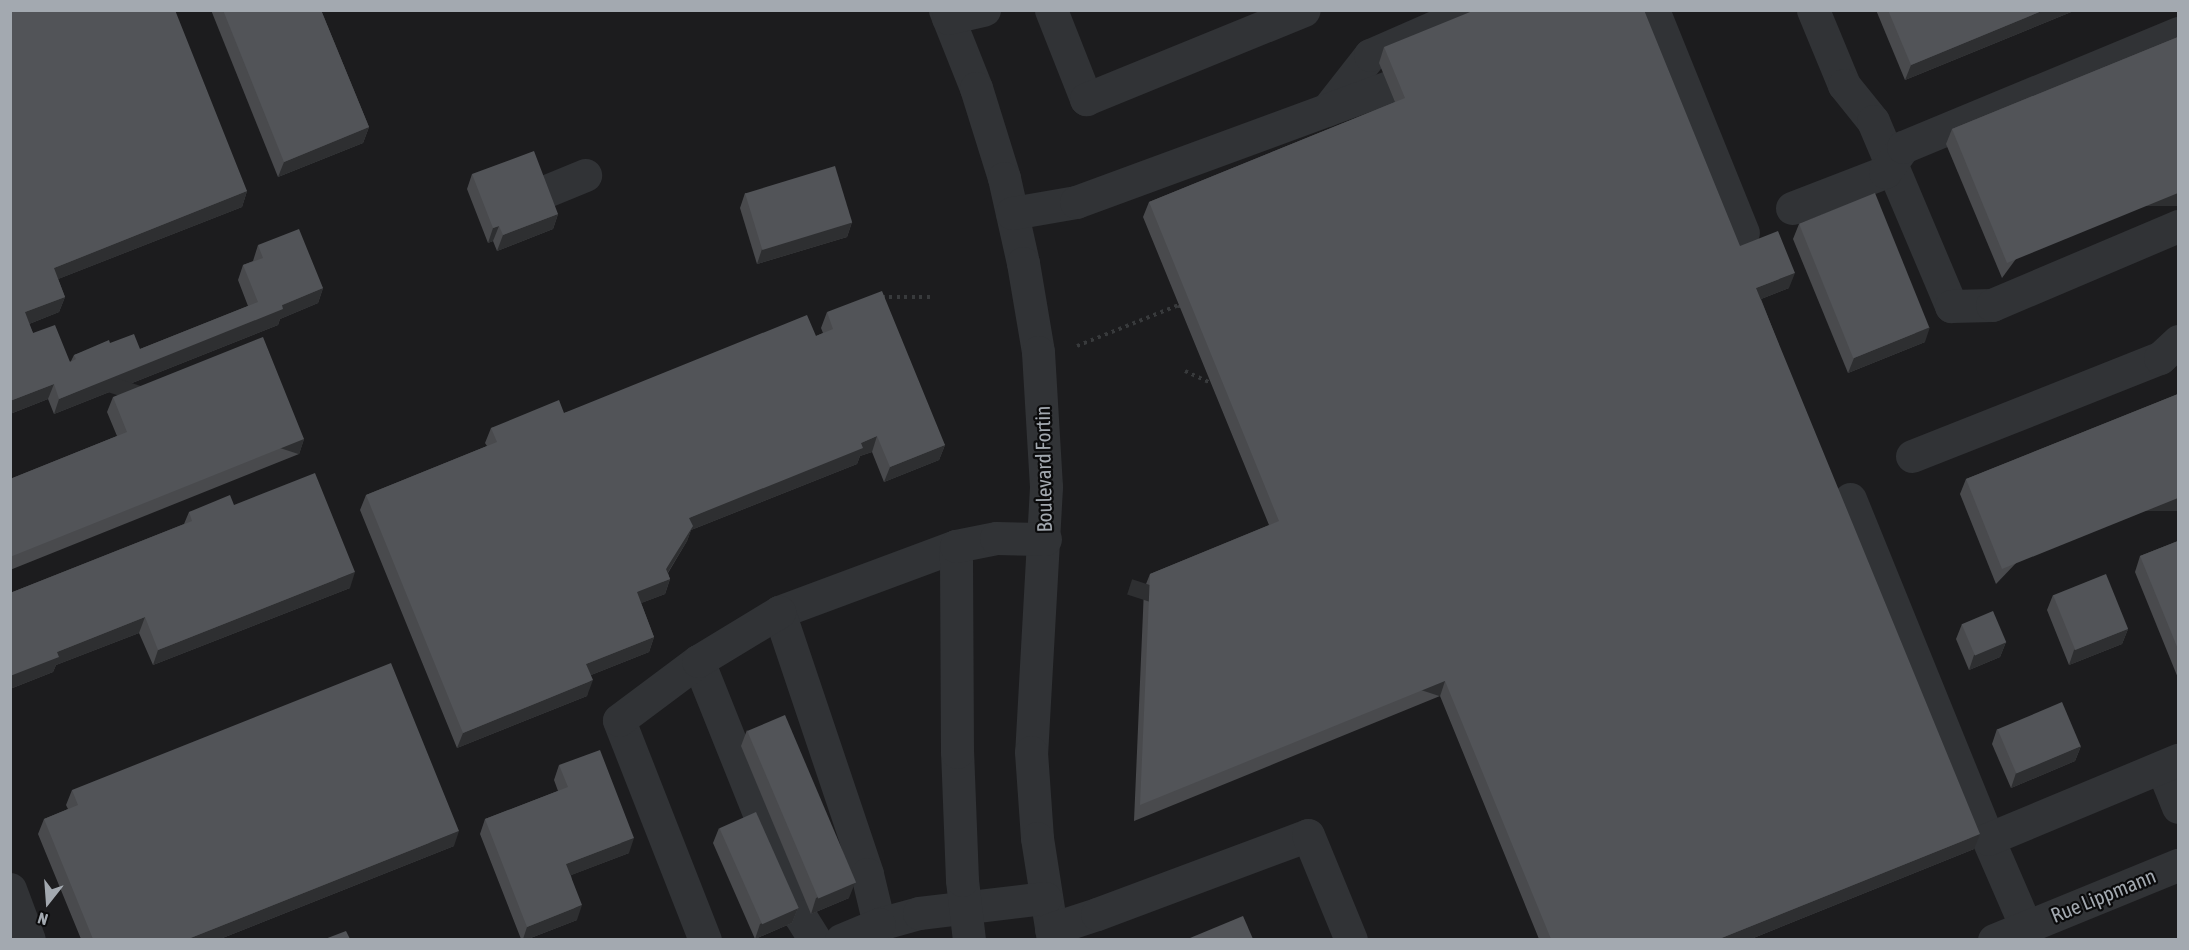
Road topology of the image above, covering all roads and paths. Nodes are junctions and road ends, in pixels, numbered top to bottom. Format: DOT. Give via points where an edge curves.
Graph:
graph roads {
  1 [pos="984,10"];
  2 [pos="1051,10"];
  3 [pos="1304,10"];
  4 [pos="1473,10"];
  5 [pos="1653,10"];
  6 [pos="1813,10"];
  7 [pos="946,14"];
  8 [pos="2178,33"];
  9 [pos="1389,87"];
  10 [pos="1327,110"];
  11 [pos="1891,163"];
  12 [pos="585,175"];
  13 [pos="539,194"];
  14 [pos="1792,208"];
  15 [pos="1012,213"];
  16 [pos="2178,226"];
  17 [pos="1743,233"];
  18 [pos="877,297"];
  19 [pos="930,297"];
  20 [pos="1183,315"];
  21 [pos="2178,341"];
  22 [pos="1077,346"];
  23 [pos="1185,371"];
  24 [pos="1207,374"];
  25 [pos="1912,456"];
  26 [pos="1850,499"];
  27 [pos="1045,539"];
  28 [pos="956,546"];
  29 [pos="779,612"];
  30 [pos="698,661"];
  31 [pos="2170,764"];
  32 [pos="2178,807"];
  33 [pos="1988,839"];
  34 [pos="2178,865"];
  35 [pos="10,889"];
  36 [pos="1050,922"];
  37 [pos="879,924"];
  38 [pos="967,924"];
  39 [pos="2026,927"];
  40 [pos="30,939"];
  41 [pos="705,939"];
  42 [pos="815,939"];
  43 [pos="841,939"];
  44 [pos="1351,939"];
  45 [pos="1994,939"];
  1 -- 7 [label="street"];
  2 -- 3 [label="street" via="1086,99"];
  4 -- 10 [label="street" via="1370,55"];
  5 -- 17 [label="street"];
  6 -- 11 [label="street" via="1844,86 1873,121"];
  7 -- 15 [label="street, Boulevard Fortin" via="991,134"];
  8 -- 11 [label="street" via="1903,147"];
  9 -- 10 [label="street"];
  10 -- 15 [label="street" via="1076,202"];
  11 -- 14 [label="street" via="1885,172"];
  11 -- 16 [label="street" via="1951,306 1992,305"];
  12 -- 13 [label="street"];
  15 -- 27 [label="street, Boulevard Fortin" via="1038,352 1045,452"];
  18 -- 19 [label="path"];
  20 -- 22 [label="path" via="1179,305"];
  21 -- 25 [label="street" via="2160,358"];
  23 -- 24 [label="path" via="1211,383"];
  26 -- 33 [label="street"];
  27 -- 28 [label="street" via="996,537"];
  27 -- 36 [label="street, Boulevard Fortin" via="1032,752 1036,826"];
  28 -- 29 [label="street"];
  28 -- 38 [label="street" via="957,752"];
  29 -- 30 [label="street"];
  29 -- 37 [label="street" via="867,874"];
  30 -- 41 [label="street" via="619,720"];
  30 -- 42 [label="street" via="800,916"];
  31 -- 32 [label="street"];
  31 -- 33 [label="street"];
  33 -- 39 [label="street"];
  34 -- 39 [label="street, Rue Lippmann"];
  35 -- 40 [label="street"];
  36 -- 38 [label="street"];
  36 -- 44 [label="street" via="1108,910 1308,835"];
  37 -- 38 [label="street" via="920,913"];
  37 -- 43 [label="street"];
  39 -- 45 [label="street, Rue Lippmann"];
}
